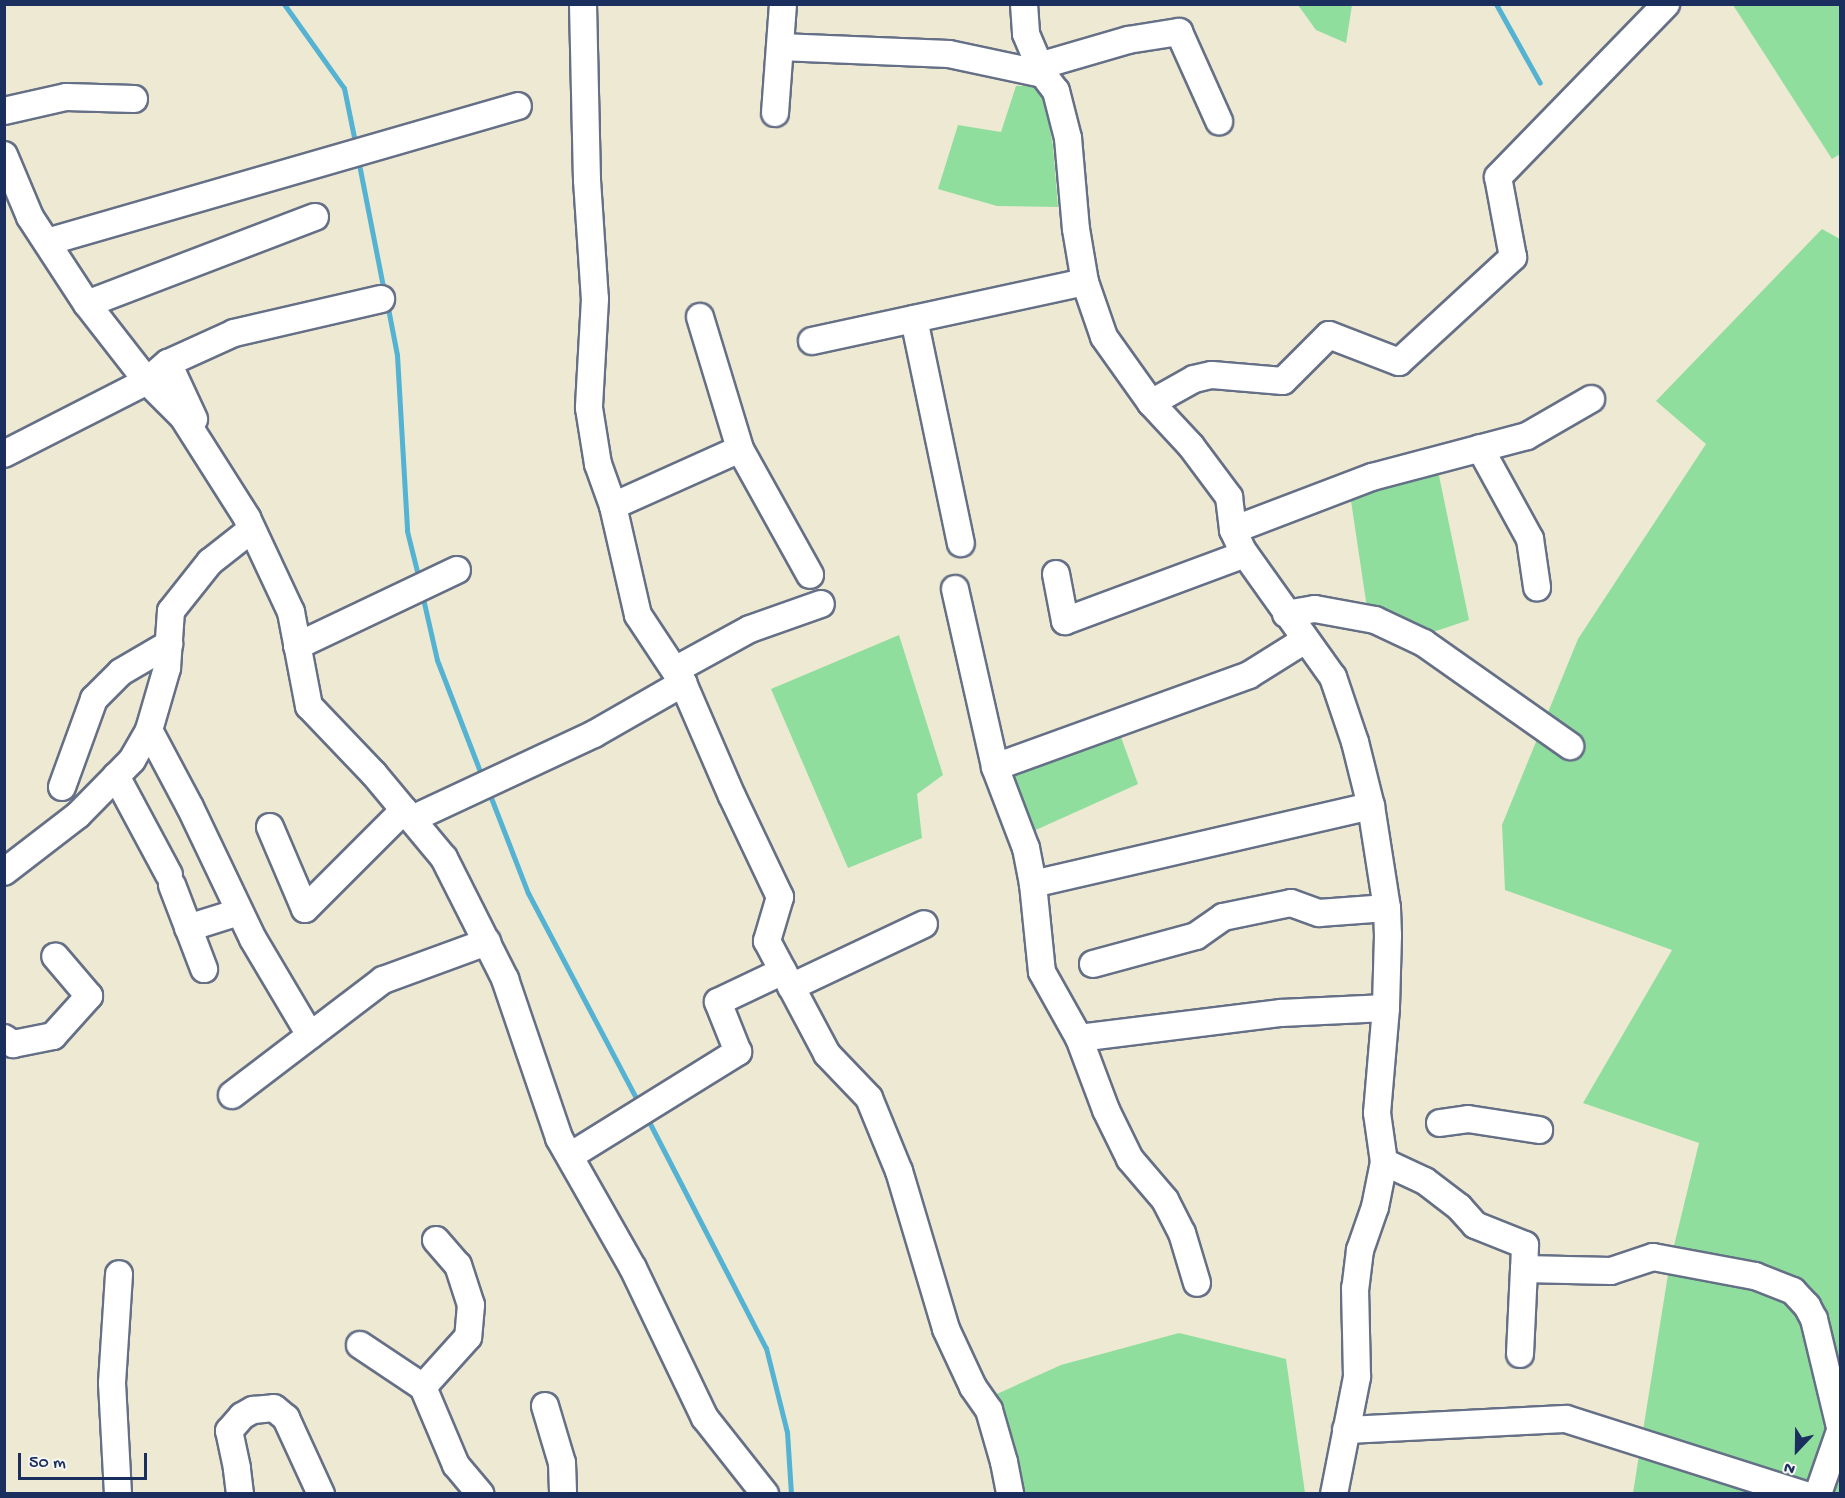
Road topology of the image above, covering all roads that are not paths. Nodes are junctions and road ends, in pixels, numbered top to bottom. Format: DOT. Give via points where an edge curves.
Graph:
graph roads {
  1 [pos="583,4"];
  2 [pos="783,4"];
  3 [pos="1024,4"];
  4 [pos="1666,4"];
  5 [pos="780,47"];
  6 [pos="1041,70"];
  7 [pos="134,99"];
  8 [pos="518,106"];
  9 [pos="4,111"];
  10 [pos="776,113"];
  11 [pos="1219,121"];
  12 [pos="4,155"];
  13 [pos="315,217"];
  14 [pos="47,242"];
  15 [pos="1084,282"];
  16 [pos="381,299"];
  17 [pos="87,304"];
  18 [pos="700,317"];
  19 [pos="914,319"];
  20 [pos="812,341"];
  21 [pos="168,363"];
  22 [pos="147,381"];
  23 [pos="1591,399"];
  24 [pos="1151,403"];
  25 [pos="1480,448"];
  26 [pos="740,449"];
  27 [pos="4,454"];
  28 [pos="216,466"];
  29 [pos="612,506"];
  30 [pos="252,529"];
  31 [pos="1233,530"];
  32 [pos="961,543"];
  33 [pos="1245,554"];
  34 [pos="457,570"];
  35 [pos="1056,574"];
  36 [pos="810,575"];
  37 [pos="1537,586"];
  38 [pos="956,589"];
  39 [pos="821,604"];
  40 [pos="1286,614"];
  41 [pos="1303,636"];
  42 [pos="169,644"];
  43 [pos="297,646"];
  44 [pos="679,677"];
  45 [pos="149,730"];
  46 [pos="1570,746"];
  47 [pos="995,767"];
  48 [pos="116,776"];
  49 [pos="62,787"];
  50 [pos="1371,806"];
  51 [pos="408,815"];
  52 [pos="270,827"];
  53 [pos="4,872"];
  54 [pos="1034,884"];
  55 [pos="1387,908"];
  56 [pos="239,912"];
  57 [pos="924,924"];
  58 [pos="188,928"];
  59 [pos="487,942"];
  60 [pos="56,956"];
  61 [pos="1093,964"];
  62 [pos="204,969"];
  63 [pos="787,979"];
  64 [pos="1386,1008"];
  65 [pos="310,1035"];
  66 [pos="4,1038"];
  67 [pos="1079,1038"];
  68 [pos="232,1095"];
  69 [pos="1440,1123"];
  70 [pos="1539,1130"];
  71 [pos="570,1156"];
  72 [pos="1384,1162"];
  73 [pos="436,1240"];
  74 [pos="1524,1269"];
  75 [pos="119,1274"];
  76 [pos="1197,1283"];
  77 [pos="360,1344"];
  78 [pos="1520,1354"];
  79 [pos="423,1387"];
  80 [pos="545,1406"];
  81 [pos="1840,1429"];
  82 [pos="1346,1430"];
  83 [pos="118,1494"];
  84 [pos="240,1494"];
  85 [pos="321,1494"];
  86 [pos="480,1494"];
  87 [pos="563,1494"];
  88 [pos="765,1494"];
  89 [pos="1010,1494"];
  90 [pos="1334,1494"];
  91 [pos="1803,1494"];
  92 [pos="1818,1494"];
  1 -- 29 [label="street" via="586,180 595,299 589,408 598,464"];
  2 -- 5 [label="street"];
  3 -- 6 [label="street" via="1026,34"];
  4 -- 24 [label="street" via="1498,177 1513,257 1399,362 1329,335 1283,381 1212,375 1194,379"];
  5 -- 6 [label="street" via="949,54"];
  5 -- 10 [label="street"];
  6 -- 11 [label="street" via="1128,40 1179,32"];
  6 -- 15 [label="street" via="1056,91 1068,138"];
  7 -- 9 [label="street" via="66,97"];
  8 -- 14 [label="street"];
  12 -- 14 [label="street" via="30,216"];
  13 -- 17 [label="street"];
  14 -- 17 [label="street"];
  15 -- 19 [label="street"];
  15 -- 24 [label="street" via="1104,337"];
  16 -- 21 [label="street" via="234,333"];
  17 -- 22 [label="street"];
  18 -- 26 [label="street"];
  19 -- 20 [label="street"];
  19 -- 32 [label="street"];
  21 -- 22 [label="street"];
  21 -- 28 [label="street"];
  22 -- 27 [label="street"];
  22 -- 28 [label="street" via="183,417"];
  23 -- 25 [label="street" via="1527,436"];
  24 -- 31 [label="street" via="1191,446 1228,497"];
  25 -- 31 [label="street" via="1372,477"];
  25 -- 37 [label="street" via="1530,539"];
  26 -- 29 [label="street"];
  26 -- 36 [label="street"];
  28 -- 30 [label="street"];
  29 -- 44 [label="street" via="638,615"];
  30 -- 42 [label="street" via="210,561 171,611"];
  30 -- 43 [label="street" via="291,612"];
  31 -- 33 [label="street"];
  33 -- 35 [label="street" via="1065,621"];
  33 -- 40 [label="street"];
  34 -- 43 [label="street"];
  38 -- 47 [label="street"];
  39 -- 44 [label="street" via="750,630"];
  40 -- 41 [label="street"];
  40 -- 46 [label="street" via="1315,609 1375,620 1424,643"];
  41 -- 47 [label="street" via="1297,645 1249,675"];
  41 -- 50 [label="street" via="1333,677"];
  42 -- 45 [label="street" via="167,668"];
  42 -- 49 [label="street" via="121,672 94,699"];
  43 -- 51 [label="street" via="309,706"];
  44 -- 51 [label="street" via="594,734"];
  44 -- 63 [label="street" via="780,897 767,941"];
  45 -- 48 [label="street" via="132,760"];
  45 -- 56 [label="street"];
  47 -- 54 [label="street" via="1026,848"];
  48 -- 53 [label="street" via="78,816"];
  48 -- 58 [label="street" via="170,880"];
  50 -- 54 [label="street"];
  50 -- 55 [label="street"];
  51 -- 52 [label="street" via="305,909"];
  51 -- 59 [label="street" via="444,858"];
  54 -- 67 [label="street" via="1042,972"];
  55 -- 61 [label="street" via="1319,913 1291,903 1223,917 1196,936"];
  55 -- 64 [label="street"];
  56 -- 58 [label="street"];
  56 -- 65 [label="street"];
  57 -- 63 [label="street"];
  58 -- 62 [label="street"];
  59 -- 65 [label="street" via="383,980"];
  59 -- 71 [label="street" via="505,979 560,1138"];
  60 -- 66 [label="street" via="89,996 53,1036 13,1044"];
  63 -- 71 [label="street" via="718,1002 738,1053"];
  63 -- 89 [label="street" via="827,1054 869,1098 898,1171 946,1329 989,1410"];
  64 -- 67 [label="street" via="1281,1013"];
  64 -- 72 [label="street" via="1377,1113"];
  65 -- 68 [label="street"];
  67 -- 76 [label="street" via="1106,1110 1130,1159 1165,1200 1182,1233"];
  69 -- 70 [label="street" via="1467,1119"];
  71 -- 88 [label="street" via="633,1268 705,1418"];
  72 -- 74 [label="street" via="1425,1181 1475,1225 1525,1245"];
  72 -- 82 [label="street" via="1375,1207 1360,1250 1355,1288 1357,1377"];
  73 -- 79 [label="street" via="458,1265 471,1305 468,1336"];
  74 -- 78 [label="street"];
  74 -- 81 [label="street" via="1611,1271 1653,1257 1776,1282 1793,1291 1814,1319"];
  75 -- 83 [label="street" via="112,1383"];
  77 -- 79 [label="street"];
  79 -- 86 [label="street" via="456,1465"];
  80 -- 87 [label="street" via="562,1463"];
  81 -- 92 [label="street"];
  82 -- 90 [label="street"];
  82 -- 91 [label="street" via="1566,1419"];
  84 -- 85 [label="street" via="229,1431 248,1413 274,1408 286,1418"];
}
